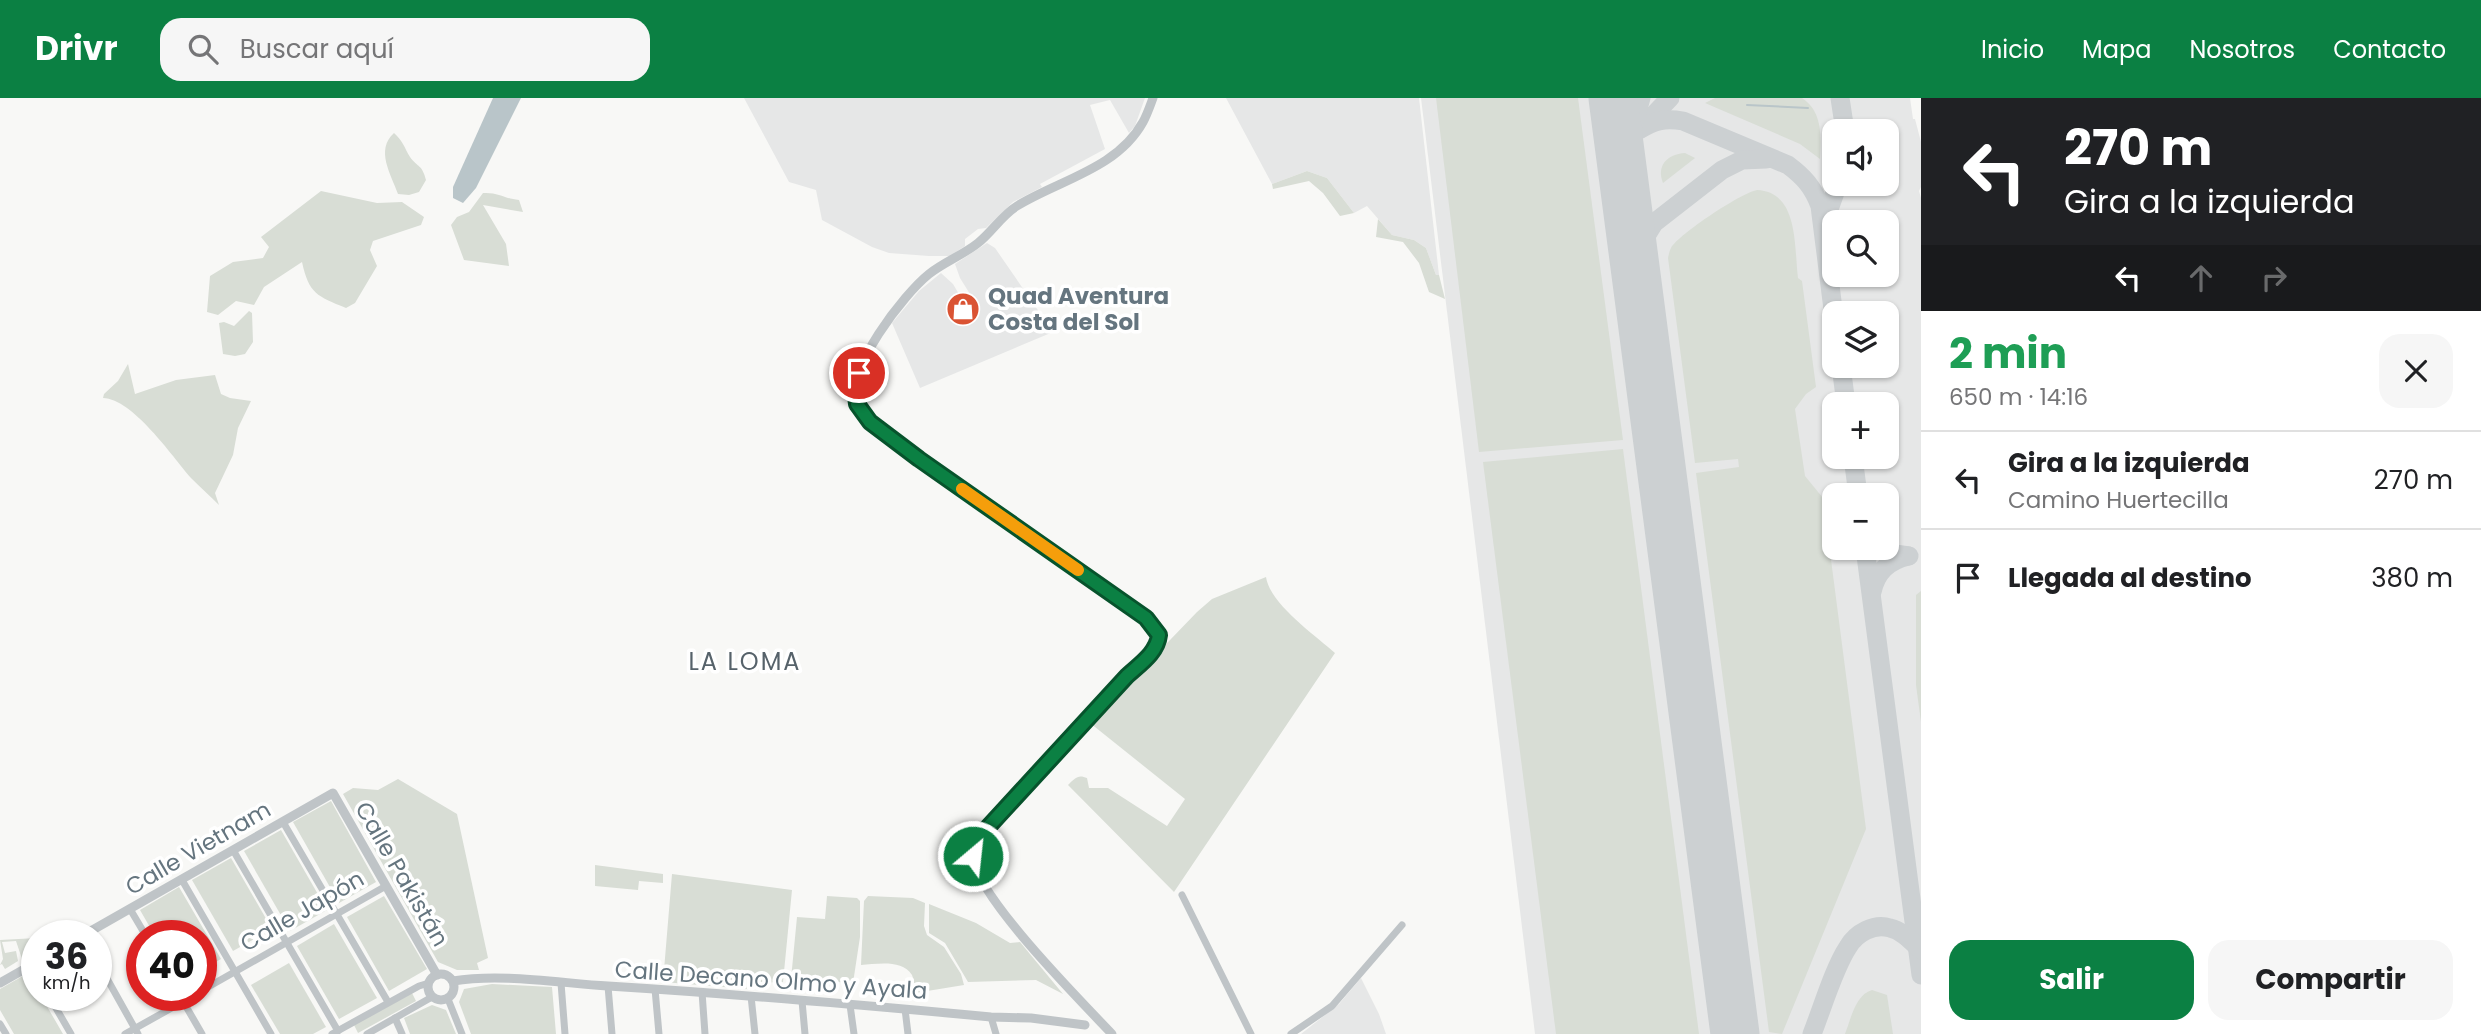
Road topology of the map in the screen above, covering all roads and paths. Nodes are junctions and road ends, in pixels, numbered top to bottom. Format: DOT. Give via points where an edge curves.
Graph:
graph roads {
  1 [pos="1153,98"];
  2 [pos="333,793"];
  3 [pos="283,822"];
  4 [pos="233,850"];
  5 [pos="181,880"];
  6 [pos="386,886"];
  7 [pos="1182,895"];
  8 [pos="130,909"];
  9 [pos="337,914"];
  10 [pos="111,920"];
  11 [pos="137,920"];
  12 [pos="1402,925"];
  13 [pos="287,943"];
  14 [pos="235,972"];
  15 [pos="21,973"];
  16 [pos="437,975"];
  17 [pos="217,982"];
  18 [pos="453,982"];
  19 [pos="0,983"];
  20 [pos="429,983"];
  21 [pos="561,983"];
  22 [pos="608,986"];
  23 [pos="112,988"];
  24 [pos="655,989"];
  25 [pos="702,992"];
  26 [pos="751,996"];
  27 [pos="432,997"];
  28 [pos="448,999"];
  29 [pos="802,1000"];
  30 [pos="388,1002"];
  31 [pos="850,1004"];
  32 [pos="905,1009"];
  33 [pos="58,1011"];
  34 [pos="164,1011"];
  35 [pos="189,1011"];
  36 [pos="991,1017"];
  37 [pos="1096,1017"];
  38 [pos="395,1018"];
  39 [pos="0,1024"];
  40 [pos="1086,1030"];
  41 [pos="136,1031"];
  42 [pos="335,1032"];
  43 [pos="6,1034"];
  44 [pos="71,1034"];
  45 [pos="125,1034"];
  46 [pos="202,1034"];
  47 [pos="271,1034"];
  48 [pos="367,1034"];
  49 [pos="402,1034"];
  50 [pos="462,1034"];
  51 [pos="565,1034"];
  52 [pos="612,1034"];
  53 [pos="659,1034"];
  54 [pos="705,1034"];
  55 [pos="755,1034"];
  56 [pos="805,1034"];
  57 [pos="854,1034"];
  58 [pos="908,1034"];
  59 [pos="996,1034"];
  60 [pos="1112,1034"];
  61 [pos="1251,1034"];
  62 [pos="1291,1034"];
  1 -- 37 [label="street" via="1142,124 1121,149 1094,168 1015,207 979,242 928,275 892,313 855,388 857,404 870,422 1146,618 1159,635 1152,653 979,837 973,856 982,882 1023,937"];
  2 -- 3 [label="street, Calle Vietnam"];
  2 -- 6 [label="street, Calle Pakistán"];
  3 -- 4 [label="street, Calle Vietnam"];
  3 -- 9 [label="street"];
  4 -- 5 [label="street, Calle Vietnam"];
  4 -- 13 [label="street"];
  5 -- 8 [label="street, Calle Vietnam"];
  5 -- 14 [label="street"];
  6 -- 9 [label="street, Calle Japón"];
  6 -- 16 [label="street, Calle Pakistán"];
  7 -- 61 [label="street"];
  8 -- 10 [label="street, Calle Vietnam"];
  8 -- 11 [label="street"];
  9 -- 13 [label="street, Calle Japón"];
  9 -- 30 [label="street"];
  12 -- 62 [label="street" via="1332,1006"];
  13 -- 14 [label="street, Calle Japón"];
  13 -- 42 [label="street"];
  14 -- 17 [label="street, Calle Japón"];
  14 -- 47 [label="street"];
  15 -- 19 [label="street"];
  16 -- 18 [label="street" via="447,975"];
  16 -- 20 [label="street"];
  18 -- 21 [label="street, Calle Decano Olmo y Ayala"];
  18 -- 28 [label="street"];
  20 -- 27 [label="street"];
  20 -- 30 [label="street"];
  21 -- 22 [label="street, Calle Decano Olmo y Ayala"];
  21 -- 51 [label="street"];
  22 -- 24 [label="street, Calle Decano Olmo y Ayala"];
  22 -- 52 [label="street"];
  23 -- 41 [label="street"];
  24 -- 25 [label="street, Calle Decano Olmo y Ayala"];
  24 -- 53 [label="street"];
  25 -- 26 [label="street, Calle Decano Olmo y Ayala"];
  25 -- 54 [label="street"];
  26 -- 29 [label="street, Calle Decano Olmo y Ayala"];
  26 -- 55 [label="street"];
  27 -- 28 [label="street"];
  27 -- 38 [label="street"];
  28 -- 50 [label="street"];
  29 -- 31 [label="street, Calle Decano Olmo y Ayala"];
  29 -- 56 [label="street"];
  30 -- 42 [label="street"];
  31 -- 32 [label="street, Calle Decano Olmo y Ayala"];
  31 -- 57 [label="street"];
  32 -- 36 [label="street, Calle Decano Olmo y Ayala"];
  32 -- 58 [label="street"];
  33 -- 44 [label="street"];
  34 -- 41 [label="street"];
  35 -- 46 [label="street"];
  36 -- 40 [label="street, Calle Decano Olmo y Ayala" via="1031,1018"];
  36 -- 59 [label="street"];
  37 -- 40 [label="street"];
  37 -- 60 [label="street"];
  38 -- 48 [label="street"];
  38 -- 49 [label="street"];
  39 -- 43 [label="street"];
  41 -- 45 [label="street"];
}
